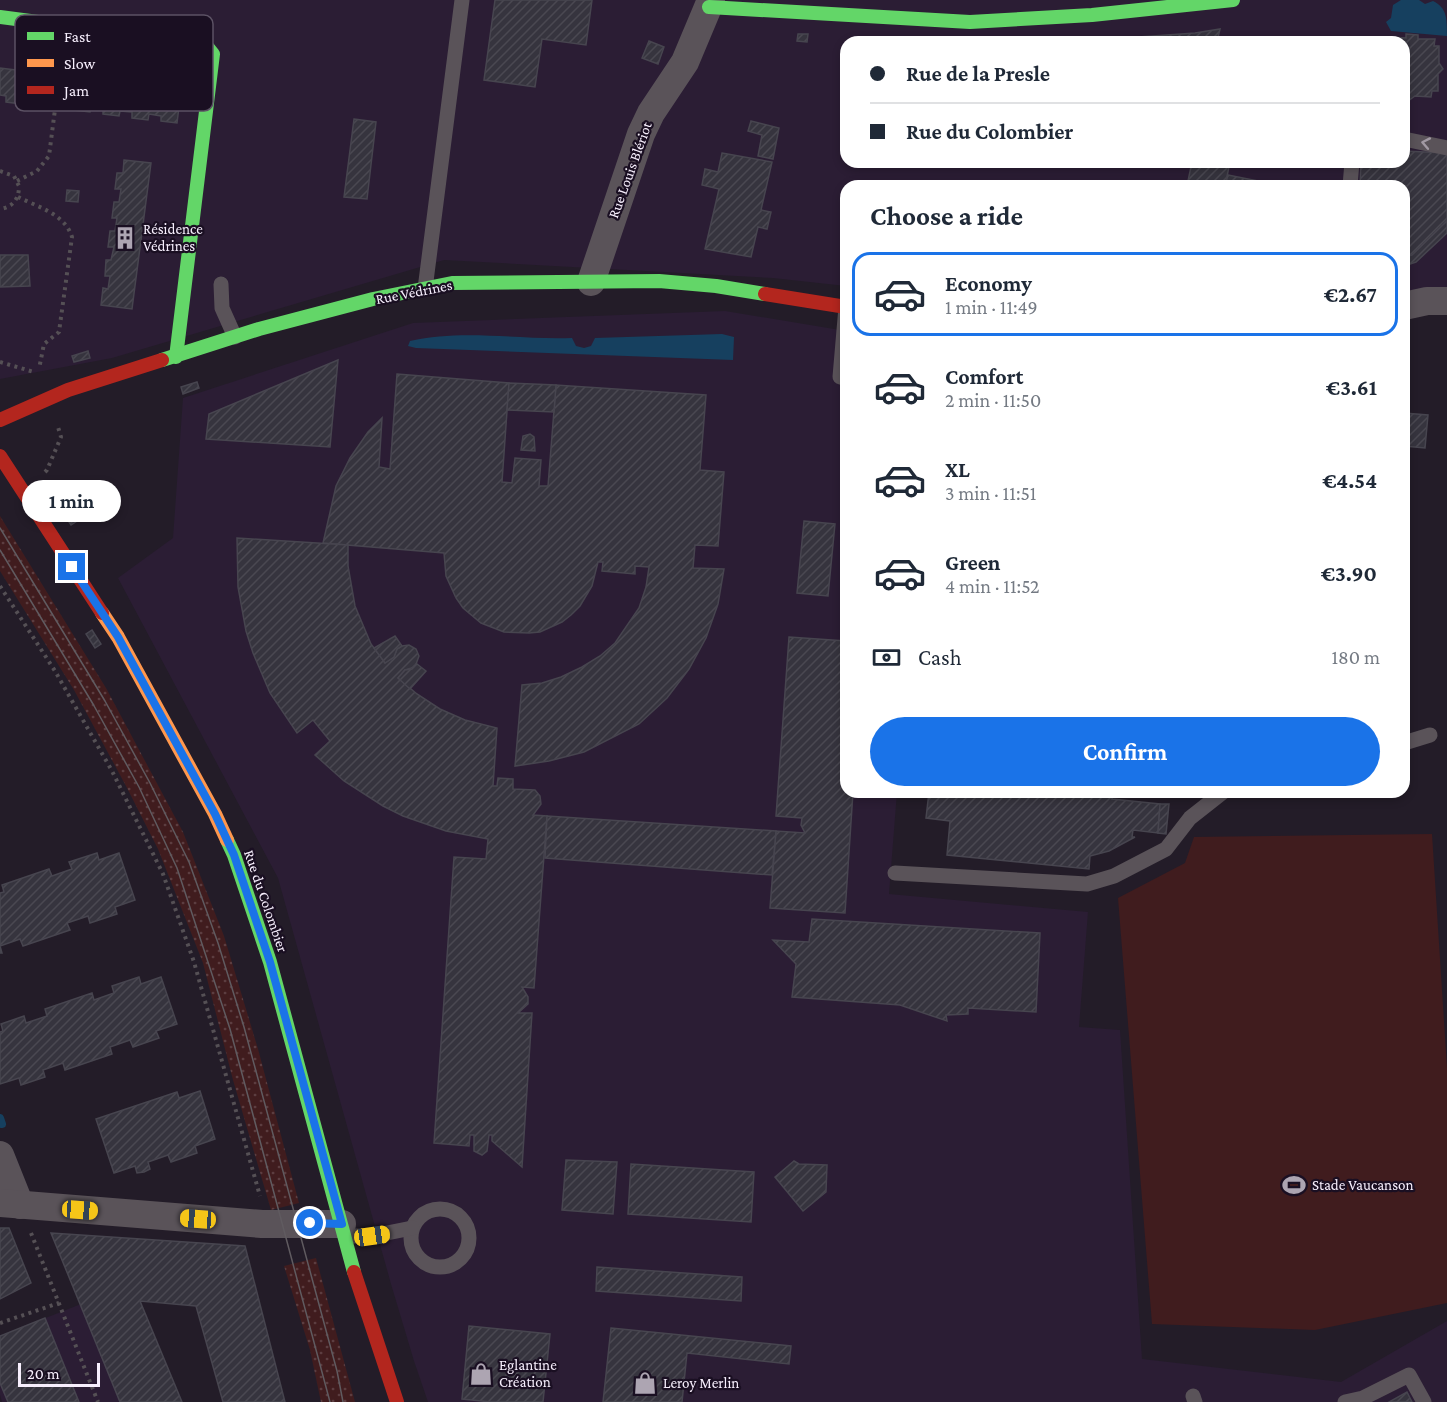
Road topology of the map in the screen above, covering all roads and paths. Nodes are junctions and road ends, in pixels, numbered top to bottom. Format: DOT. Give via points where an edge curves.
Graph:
graph roads {
  1 [pos="462,0"];
  2 [pos="1233,0"];
  3 [pos="710,3"];
  4 [pos="0,17"];
  5 [pos="15,19"];
  6 [pos="55,111"];
  7 [pos="206,111"];
  8 [pos="1410,140"];
  9 [pos="1447,148"];
  10 [pos="0,171"];
  11 [pos="18,181"];
  12 [pos="18,197"];
  13 [pos="0,209"];
  14 [pos="591,282"];
  15 [pos="221,284"];
  16 [pos="425,289"];
  17 [pos="1447,302"];
  18 [pos="1410,305"];
  19 [pos="840,306"];
  20 [pos="235,337"];
  21 [pos="176,357"];
  22 [pos="0,362"];
  23 [pos="0,420"];
  24 [pos="56,421"];
  25 [pos="0,456"];
  26 [pos="41,474"];
  27 [pos="0,586"];
  28 [pos="1430,735"];
  29 [pos="1410,741"];
  30 [pos="1215,798"];
  31 [pos="895,873"];
  32 [pos="0,1155"];
  33 [pos="263,1207"];
  34 [pos="17,1212"];
  35 [pos="412,1228"];
  36 [pos="344,1230"];
  37 [pos="59,1303"];
  38 [pos="0,1323"];
  39 [pos="99,1402"];
  40 [pos="397,1402"];
  41 [pos="1345,1402"];
  42 [pos="1424,1402"];
  1 -- 16 [label="lane"];
  2 -- 3 [label="street" via="1092,15 970,22"];
  3 -- 14 [label="street, Rue Louis Blériot" via="685,62 641,134"];
  4 -- 5 [label="street"];
  6 -- 11 [label="path" via="49,156 37,171"];
  7 -- 21 [label="street"];
  9 -- 8 [label="lane, one-way"];
  10 -- 11 [label="path" via="9,172"];
  11 -- 12 [label="path"];
  12 -- 13 [label="path" via="12,205"];
  12 -- 22 [label="path" via="63,220 72,237 59,332 45,344 38,373"];
  14 -- 16 [label="street, Rue Védrines" via="452,283"];
  14 -- 19 [label="street, Rue Védrines" via="659,281 716,286"];
  15 -- 20 [label="lane" via="222,308"];
  16 -- 20 [label="street, Rue Védrines" via="373,299"];
  17 -- 18 [label="street"];
  20 -- 21 [label="street, Rue Védrines"];
  21 -- 23 [label="street, Rue Védrines" via="69,390"];
  24 -- 26 [label="path" via="61,437 47,470"];
  25 -- 36 [label="street, Rue du Colombier" via="118,637 234,855 270,962"];
  27 -- 33 [label="path" via="55,671 112,771 163,874 194,962"];
  28 -- 29 [label="lane"];
  30 -- 31 [label="lane" via="1190,818 1166,849 1114,876 1087,884"];
  32 -- 34 [label="street"];
  34 -- 36 [label="street"];
  34 -- 37 [label="path"];
  35 -- 36 [label="lane" via="372,1236"];
  36 -- 40 [label="street, Rue du Colombier" via="366,1312"];
  37 -- 38 [label="path"];
  37 -- 39 [label="path"];
  41 -- 42 [label="lane" via="1363,1398 1408,1375"];
}
